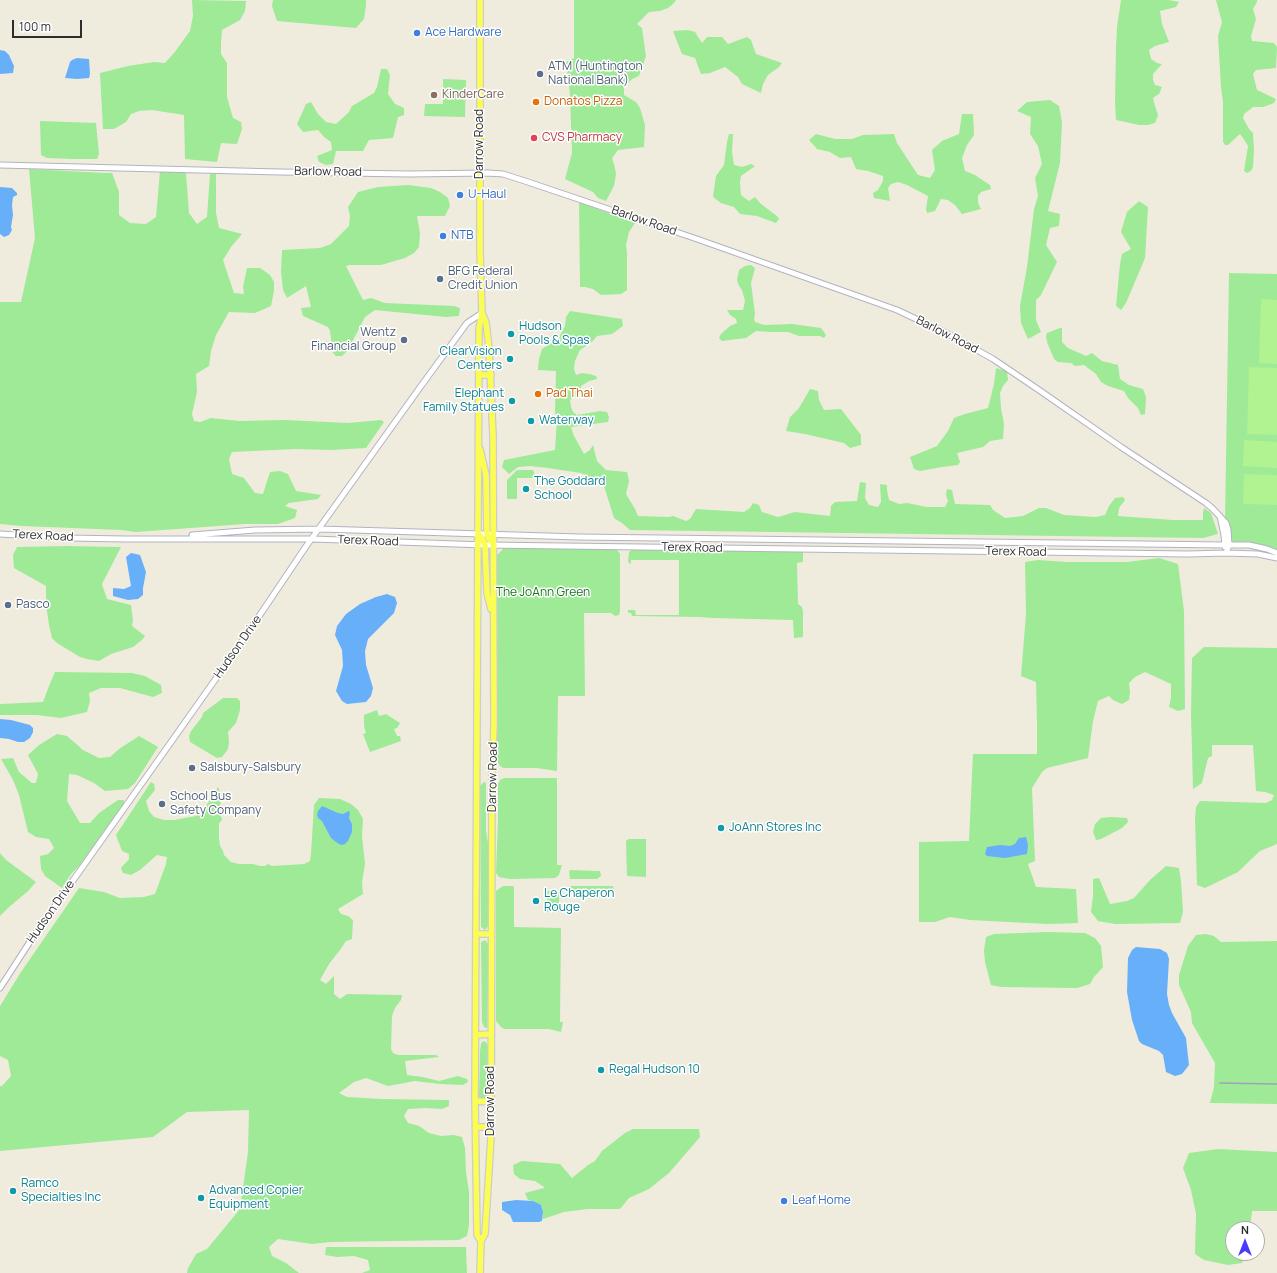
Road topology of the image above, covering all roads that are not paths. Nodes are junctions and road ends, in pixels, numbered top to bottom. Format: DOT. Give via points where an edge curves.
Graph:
graph roads {
  1 [pos="480,0"];
  2 [pos="0,165"];
  3 [pos="480,173"];
  4 [pos="482,313"];
  5 [pos="479,375"];
  6 [pos="491,376"];
  7 [pos="478,443"];
  8 [pos="483,457"];
  9 [pos="493,457"];
  10 [pos="320,529"];
  11 [pos="0,534"];
  12 [pos="478,534"];
  13 [pos="490,534"];
  14 [pos="622,537"];
  15 [pos="159,538"];
  16 [pos="313,539"];
  17 [pos="806,540"];
  18 [pos="892,540"];
  19 [pos="478,545"];
  20 [pos="485,545"];
  21 [pos="494,545"];
  22 [pos="1226,545"];
  23 [pos="622,547"];
  24 [pos="806,549"];
  25 [pos="892,550"];
  26 [pos="1226,553"];
  27 [pos="1277,553"];
  28 [pos="1277,558"];
  29 [pos="494,617"];
  30 [pos="476,934"];
  31 [pos="491,934"];
  32 [pos="0,988"];
  33 [pos="491,1034"];
  34 [pos="476,1035"];
  35 [pos="475,1102"];
  36 [pos="491,1102"];
  37 [pos="476,1126"];
  38 [pos="491,1127"];
  39 [pos="481,1241"];
  40 [pos="480,1273"];
  1 -- 3 [label="main road, Darrow Road"];
  2 -- 3 [label="street, Barlow Road" via="409,174"];
  3 -- 4 [label="main road, Darrow Road"];
  3 -- 22 [label="street, Barlow Road" via="503,174 526,181 897,310 937,328 993,359 1121,448 1206,503 1226,523"];
  4 -- 5 [label="main road, Darrow Road" via="479,329"];
  4 -- 6 [label="main road, Darrow Road" via="486,322"];
  4 -- 10 [label="street, Hudson Drive" via="462,329"];
  5 -- 6 [label="main road"];
  5 -- 7 [label="main road, Darrow Road"];
  6 -- 9 [label="main road, Darrow Road"];
  7 -- 8 [label="main road"];
  7 -- 12 [label="main road, Darrow Road"];
  8 -- 9 [label="main road"];
  8 -- 13 [label="main road"];
  9 -- 13 [label="main road, Darrow Road"];
  10 -- 12 [label="street, Terex Road"];
  10 -- 15 [label="street, Terex Road" via="255,530"];
  10 -- 16 [label="street, Hudson Drive"];
  11 -- 15 [label="street, Terex Road" via="68,538"];
  12 -- 13 [label="street, Terex Road"];
  12 -- 19 [label="main road, Darrow Road"];
  12 -- 20 [label="main road"];
  13 -- 14 [label="street, Terex Road"];
  13 -- 21 [label="main road, Darrow Road"];
  14 -- 17 [label="street, Terex Road"];
  14 -- 23 [label="street"];
  15 -- 16 [label="street, Terex Road"];
  16 -- 19 [label="street, Terex Road"];
  16 -- 32 [label="street, Hudson Drive" via="33,937"];
  17 -- 18 [label="street, Terex Road"];
  17 -- 24 [label="street"];
  18 -- 22 [label="street, Terex Road"];
  18 -- 25 [label="street"];
  19 -- 20 [label="street, Terex Road"];
  19 -- 30 [label="main road, Darrow Road"];
  20 -- 21 [label="street, Terex Road"];
  20 -- 29 [label="main road" via="487,592"];
  21 -- 23 [label="street, Terex Road"];
  21 -- 29 [label="main road, Darrow Road"];
  22 -- 26 [label="street, Barlow Road"];
  22 -- 27 [label="street" via="1249,545"];
  23 -- 24 [label="street, Terex Road"];
  24 -- 25 [label="street, Terex Road"];
  25 -- 26 [label="street, Terex Road"];
  26 -- 28 [label="street" via="1258,554"];
  29 -- 31 [label="main road, Darrow Road"];
  30 -- 31 [label="main road"];
  30 -- 34 [label="main road, Darrow Road"];
  31 -- 33 [label="main road, Darrow Road"];
  33 -- 34 [label="main road"];
  33 -- 36 [label="main road, Darrow Road"];
  34 -- 35 [label="main road, Darrow Road"];
  35 -- 36 [label="main road"];
  35 -- 37 [label="main road, Darrow Road"];
  36 -- 38 [label="main road, Darrow Road"];
  37 -- 38 [label="main road"];
  37 -- 39 [label="main road, Darrow Road" via="477,1234"];
  38 -- 39 [label="main road, Darrow Road" via="485,1234"];
  39 -- 40 [label="main road, Darrow Road"];
}
